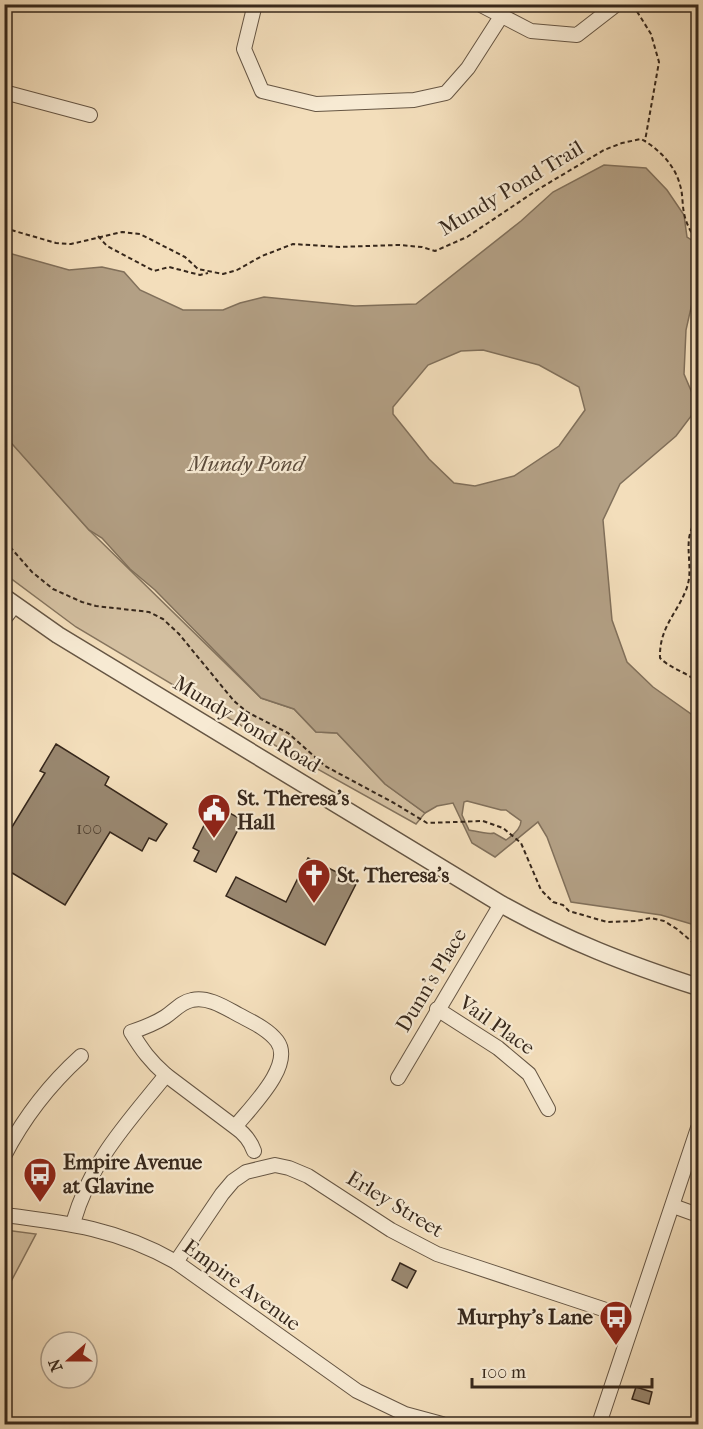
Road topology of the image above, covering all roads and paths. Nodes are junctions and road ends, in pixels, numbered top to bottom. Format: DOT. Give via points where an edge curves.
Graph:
graph roads {
  1 [pos="255,4"];
  2 [pos="479,4"];
  3 [pos="617,4"];
  4 [pos="633,5"];
  5 [pos="502,15"];
  6 [pos="4,92"];
  7 [pos="90,115"];
  8 [pos="645,141"];
  9 [pos="4,228"];
  10 [pos="98,236"];
  11 [pos="699,243"];
  12 [pos="211,272"];
  13 [pos="699,513"];
  14 [pos="4,533"];
  15 [pos="10,601"];
  16 [pos="4,619"];
  17 [pos="699,682"];
  18 [pos="501,904"];
  19 [pos="699,947"];
  20 [pos="699,987"];
  21 [pos="438,1009"];
  22 [pos="81,1056"];
  23 [pos="166,1075"];
  24 [pos="398,1078"];
  25 [pos="548,1109"];
  26 [pos="235,1126"];
  27 [pos="699,1128"];
  28 [pos="254,1151"];
  29 [pos="4,1156"];
  30 [pos="673,1206"];
  31 [pos="4,1215"];
  32 [pos="699,1215"];
  33 [pos="73,1223"];
  34 [pos="176,1262"];
  35 [pos="633,1319"];
  36 [pos="442,1425"];
  37 [pos="598,1425"];
  1 -- 5 [label="street" via="244,49 262,91 316,104 414,100 446,93 468,68"];
  2 -- 5 [label="street"];
  3 -- 5 [label="street" via="578,35 531,30"];
  4 -- 8 [label="path" via="651,34 659,62"];
  6 -- 7 [label="street"];
  8 -- 11 [label="path" via="669,163 680,182 684,213"];
  8 -- 12 [label="path, Mundy Pond Trail" via="604,150 467,237 435,251 399,245 293,244 237,270"];
  9 -- 10 [label="path" via="56,243 70,244"];
  10 -- 12 [label="path" via="140,234 185,257 198,269"];
  10 -- 12 [label="path" via="107,246 154,271 168,267 200,275"];
  13 -- 17 [label="path" via="689,539 691,567 687,588 665,627 660,650 660,658 667,665"];
  14 -- 19 [label="path" via="11,548 53,589 89,604 148,612 162,619 234,701 288,733 325,766 427,824 488,822 507,831 521,843 541,890 553,902 607,922 651,918 664,921"];
  15 -- 16 [label="street"];
  15 -- 18 [label="street, Mundy Pond Road" via="58,635"];
  18 -- 20 [label="street, Mundy Pond Road" via="573,942"];
  18 -- 21 [label="street, Dunn's Place"];
  21 -- 24 [label="street, Dunn's Place"];
  21 -- 25 [label="street, Vail Place" via="498,1048 529,1074"];
  22 -- 29 [label="street" via="43,1094"];
  23 -- 26 [label="street"];
  23 -- 26 [label="street" via="144,1055 131,1032 151,1025 191,1000 204,998 266,1030 279,1042 279,1070"];
  23 -- 33 [label="street" via="91,1174"];
  26 -- 28 [label="street"];
  27 -- 30 [label="street"];
  30 -- 32 [label="street"];
  30 -- 35 [label="street"];
  31 -- 33 [label="street, Empire Avenue"];
  33 -- 34 [label="street, Empire Avenue" via="134,1241"];
  34 -- 35 [label="street, Erley Street" via="233,1182 246,1172 276,1165 308,1176 437,1254"];
  34 -- 36 [label="street, Empire Avenue" via="357,1391 405,1414"];
  35 -- 37 [label="street"];
}
